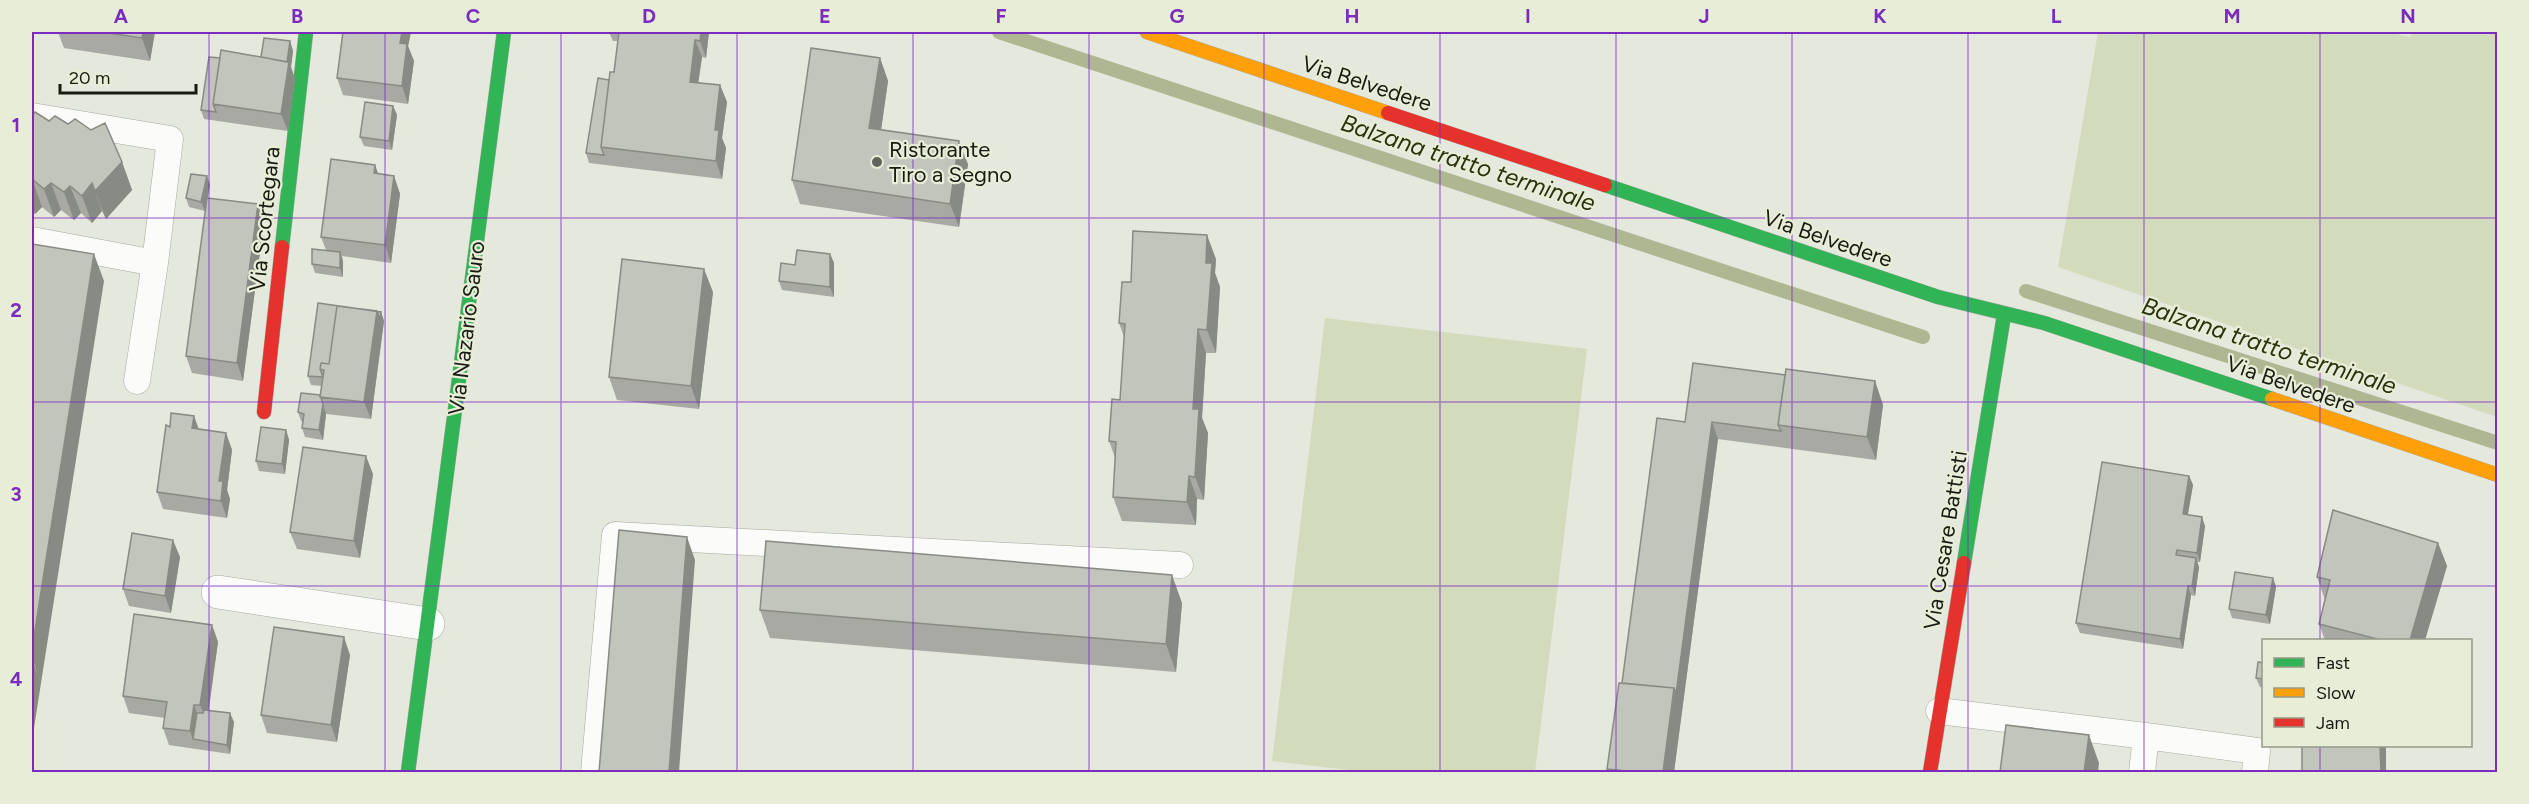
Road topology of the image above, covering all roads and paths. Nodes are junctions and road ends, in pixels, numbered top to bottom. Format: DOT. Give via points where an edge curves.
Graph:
graph roads {
  1 [pos="306,32"];
  2 [pos="504,32"];
  3 [pos="1147,32"];
  4 [pos="32,116"];
  5 [pos="32,240"];
  6 [pos="155,262"];
  7 [pos="2004,315"];
  8 [pos="137,381"];
  9 [pos="264,412"];
  10 [pos="2498,475"];
  11 [pos="1180,565"];
  12 [pos="218,592"];
  13 [pos="428,624"];
  14 [pos="1939,711"];
  15 [pos="2146,736"];
  16 [pos="408,772"];
  17 [pos="594,772"];
  18 [pos="1929,772"];
  19 [pos="2142,772"];
  20 [pos="2255,772"];
  1 -- 9 [label="street, Via Scortegara"];
  2 -- 13 [label="street, Via Nazario Sauro"];
  3 -- 7 [label="street, Via Belvedere" via="1927,294"];
  4 -- 6 [label="lane" via="171,139"];
  5 -- 6 [label="lane"];
  6 -- 8 [label="lane"];
  7 -- 10 [label="street, Via Belvedere" via="2044,323"];
  7 -- 14 [label="street, Via Cesare Battisti"];
  11 -- 17 [label="lane" via="615,535"];
  12 -- 13 [label="street"];
  13 -- 16 [label="street, Via Nazario Sauro"];
  14 -- 15 [label="lane"];
  14 -- 18 [label="street, Via Cesare Battisti"];
  15 -- 19 [label="lane"];
  15 -- 20 [label="lane" via="2257,751"];
}
